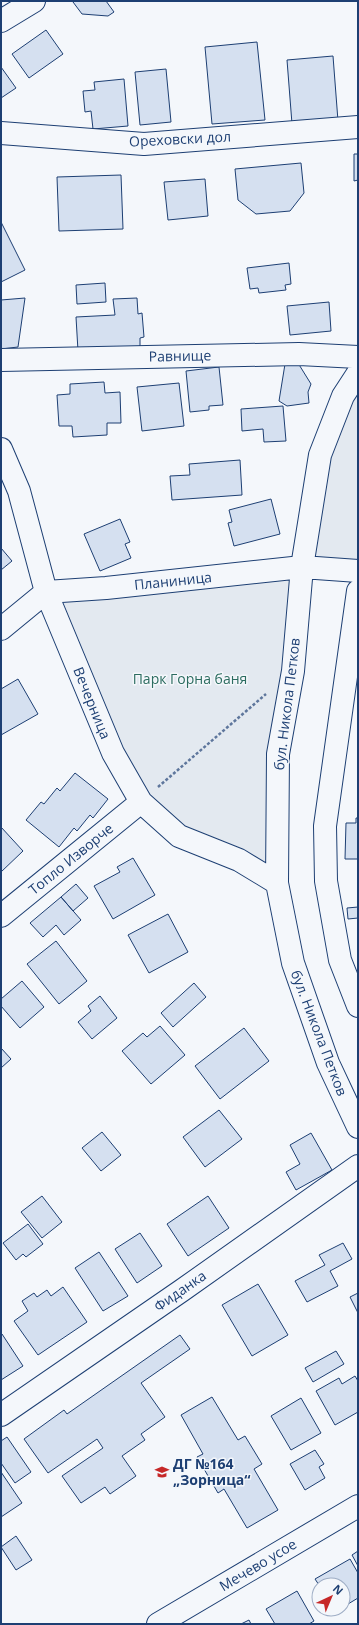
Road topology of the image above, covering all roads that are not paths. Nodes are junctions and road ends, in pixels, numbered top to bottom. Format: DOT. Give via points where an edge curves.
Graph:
graph roads {
  1 [pos="34,1"];
  2 [pos="1,21"];
  3 [pos="358,127"];
  4 [pos="1,133"];
  5 [pos="358,357"];
  6 [pos="1,360"];
  7 [pos="358,373"];
  8 [pos="1,450"];
  9 [pos="302,567"];
  10 [pos="358,571"];
  11 [pos="358,591"];
  12 [pos="46,592"];
  13 [pos="1,629"];
  14 [pos="141,802"];
  15 [pos="277,882"];
  16 [pos="1,916"];
  17 [pos="358,1006"];
  18 [pos="358,1127"];
  19 [pos="358,1166"];
  20 [pos="1,1415"];
  21 [pos="358,1506"];
  22 [pos="158,1624"];
  1 -- 2 [label="street"];
  3 -- 4 [label="street, Ореховски дол" via="144,144"];
  5 -- 6 [label="street, Равнище" via="299,354"];
  7 -- 9 [label="street, бул. Никола Петков" via="343,396 320,455"];
  8 -- 12 [label="street, Вечерница" via="19,491"];
  9 -- 10 [label="street, Планиница"];
  9 -- 12 [label="street, Планиница"];
  9 -- 15 [label="street, бул. Никола Петков" via="293,671 278,754"];
  11 -- 17 [label="street" via="325,826 326,881 340,960"];
  12 -- 13 [label="street"];
  12 -- 14 [label="street, Вечерница" via="113,753"];
  14 -- 15 [label="street, Вечерница" via="179,836 240,860"];
  14 -- 16 [label="street, Топло Изворче"];
  15 -- 18 [label="street, бул. Никола Петков" via="293,963 328,1062"];
  19 -- 20 [label="street, Фиданка"];
  21 -- 22 [label="street, Мечево усое"];
}
